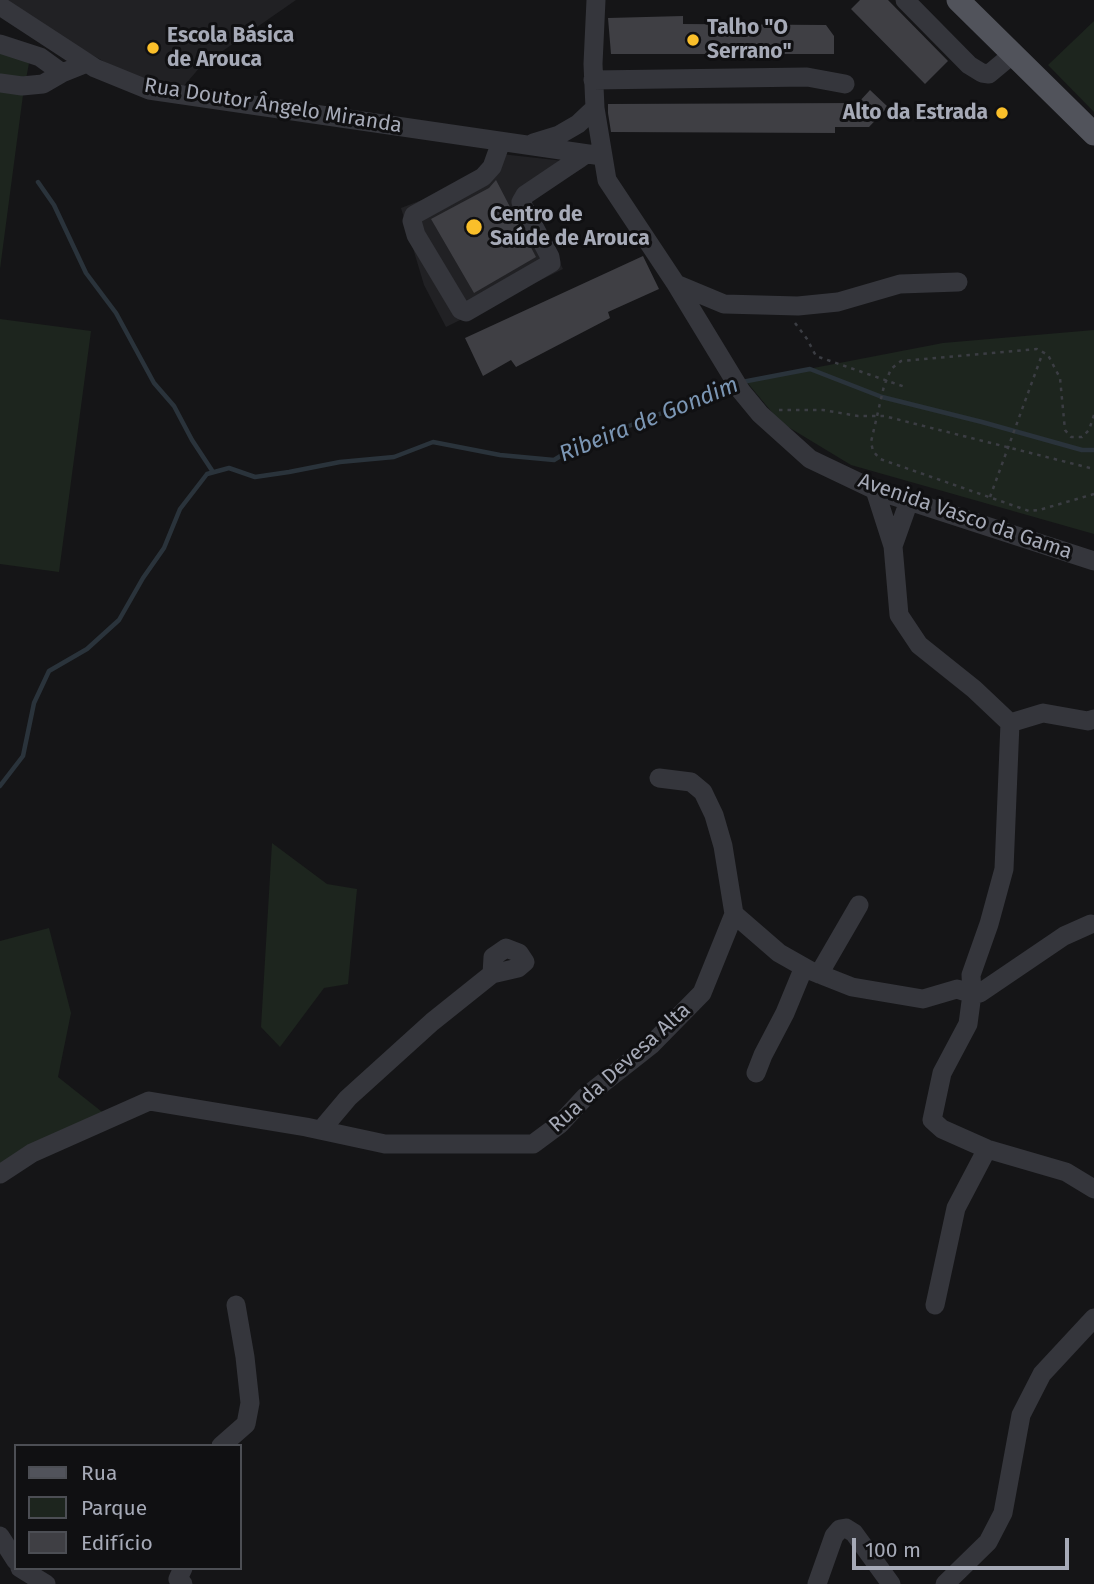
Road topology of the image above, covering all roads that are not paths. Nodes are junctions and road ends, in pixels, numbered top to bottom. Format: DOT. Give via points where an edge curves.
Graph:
graph roads {
  1 [pos="596,0"];
  2 [pos="905,0"];
  3 [pos="958,0"];
  4 [pos="0,6"];
  5 [pos="0,44"];
  6 [pos="1013,54"];
  7 [pos="87,63"];
  8 [pos="62,73"];
  9 [pos="593,80"];
  10 [pos="0,83"];
  11 [pos="845,84"];
  12 [pos="595,108"];
  13 [pos="1094,134"];
  14 [pos="501,142"];
  15 [pos="525,145"];
  16 [pos="594,155"];
  17 [pos="958,282"];
  18 [pos="676,284"];
  19 [pos="875,490"];
  20 [pos="909,501"];
  21 [pos="892,546"];
  22 [pos="1094,561"];
  23 [pos="1094,719"];
  24 [pos="1010,723"];
  25 [pos="659,778"];
  26 [pos="859,905"];
  27 [pos="734,914"];
  28 [pos="1091,924"];
  29 [pos="811,971"];
  30 [pos="492,974"];
  31 [pos="972,995"];
  32 [pos="756,1073"];
  33 [pos="321,1130"];
  34 [pos="987,1149"];
  35 [pos="0,1174"];
  36 [pos="1094,1189"];
  37 [pos="236,1305"];
  38 [pos="936,1305"];
  39 [pos="1094,1318"];
  40 [pos="223,1444"];
  41 [pos="0,1536"];
  42 [pos="14,1558"];
  43 [pos="23,1570"];
  44 [pos="46,1584"];
  45 [pos="817,1584"];
  46 [pos="891,1584"];
  47 [pos="945,1584"];
  1 -- 9 [label="street, Avenida Vasco da Gama"];
  2 -- 6 [label="street" via="982,73 989,74"];
  3 -- 6 [label="main road"];
  4 -- 7 [label="street, Rua Doutor Ângelo Miranda"];
  5 -- 8 [label="street" via="40,57"];
  6 -- 13 [label="main road"];
  7 -- 8 [label="street"];
  7 -- 14 [label="street, Rua Doutor Ângelo Miranda" via="149,90"];
  8 -- 10 [label="street" via="43,84"];
  9 -- 11 [label="street" via="807,76"];
  9 -- 12 [label="street, Avenida Vasco da Gama"];
  12 -- 15 [label="street, Rua Doutor Ângelo Miranda" via="559,135"];
  12 -- 16 [label="street, Avenida Vasco da Gama"];
  14 -- 15 [label="street, Rua Doutor Ângelo Miranda"];
  14 -- 16 [label="street" via="483,177 414,215 412,221 422,246 466,312 551,263 521,202 525,195"];
  15 -- 16 [label="street, Rua Doutor Ângelo Miranda"];
  16 -- 18 [label="street, Avenida Vasco da Gama"];
  17 -- 18 [label="street" via="900,284 838,302 780,306 724,304"];
  18 -- 19 [label="street, Avenida Vasco da Gama" via="760,414 810,459"];
  19 -- 20 [label="street, Avenida Vasco da Gama"];
  19 -- 21 [label="street"];
  20 -- 21 [label="street"];
  20 -- 22 [label="street, Avenida Vasco da Gama"];
  21 -- 24 [label="street" via="899,615 919,645"];
  23 -- 24 [label="street" via="1088,722 1043,713"];
  24 -- 31 [label="street" via="1004,869 971,975"];
  25 -- 27 [label="street" via="691,782 703,792 723,846"];
  26 -- 29 [label="street"];
  27 -- 29 [label="street" via="779,953"];
  27 -- 33 [label="street, Rua da Devesa Alta" via="702,993 651,1045 533,1144 385,1144"];
  28 -- 31 [label="street" via="1063,936"];
  29 -- 31 [label="street" via="852,987 923,999 957,989"];
  29 -- 32 [label="street"];
  30 -- 33 [label="street" via="399,1051"];
  31 -- 34 [label="street" via="968,1024 942,1073 932,1120"];
  33 -- 35 [label="street, Rua da Devesa Alta" via="149,1101 32,1153"];
  34 -- 36 [label="street" via="1066,1172"];
  34 -- 38 [label="street" via="956,1208"];
  37 -- 40 [label="street" via="250,1403 246,1423"];
  39 -- 47 [label="street" via="1042,1374 1021,1416 1003,1513 988,1542"];
  41 -- 42 [label="street"];
  43 -- 44 [label="street"];
  45 -- 46 [label="street" via="834,1535 846,1528"];
}
